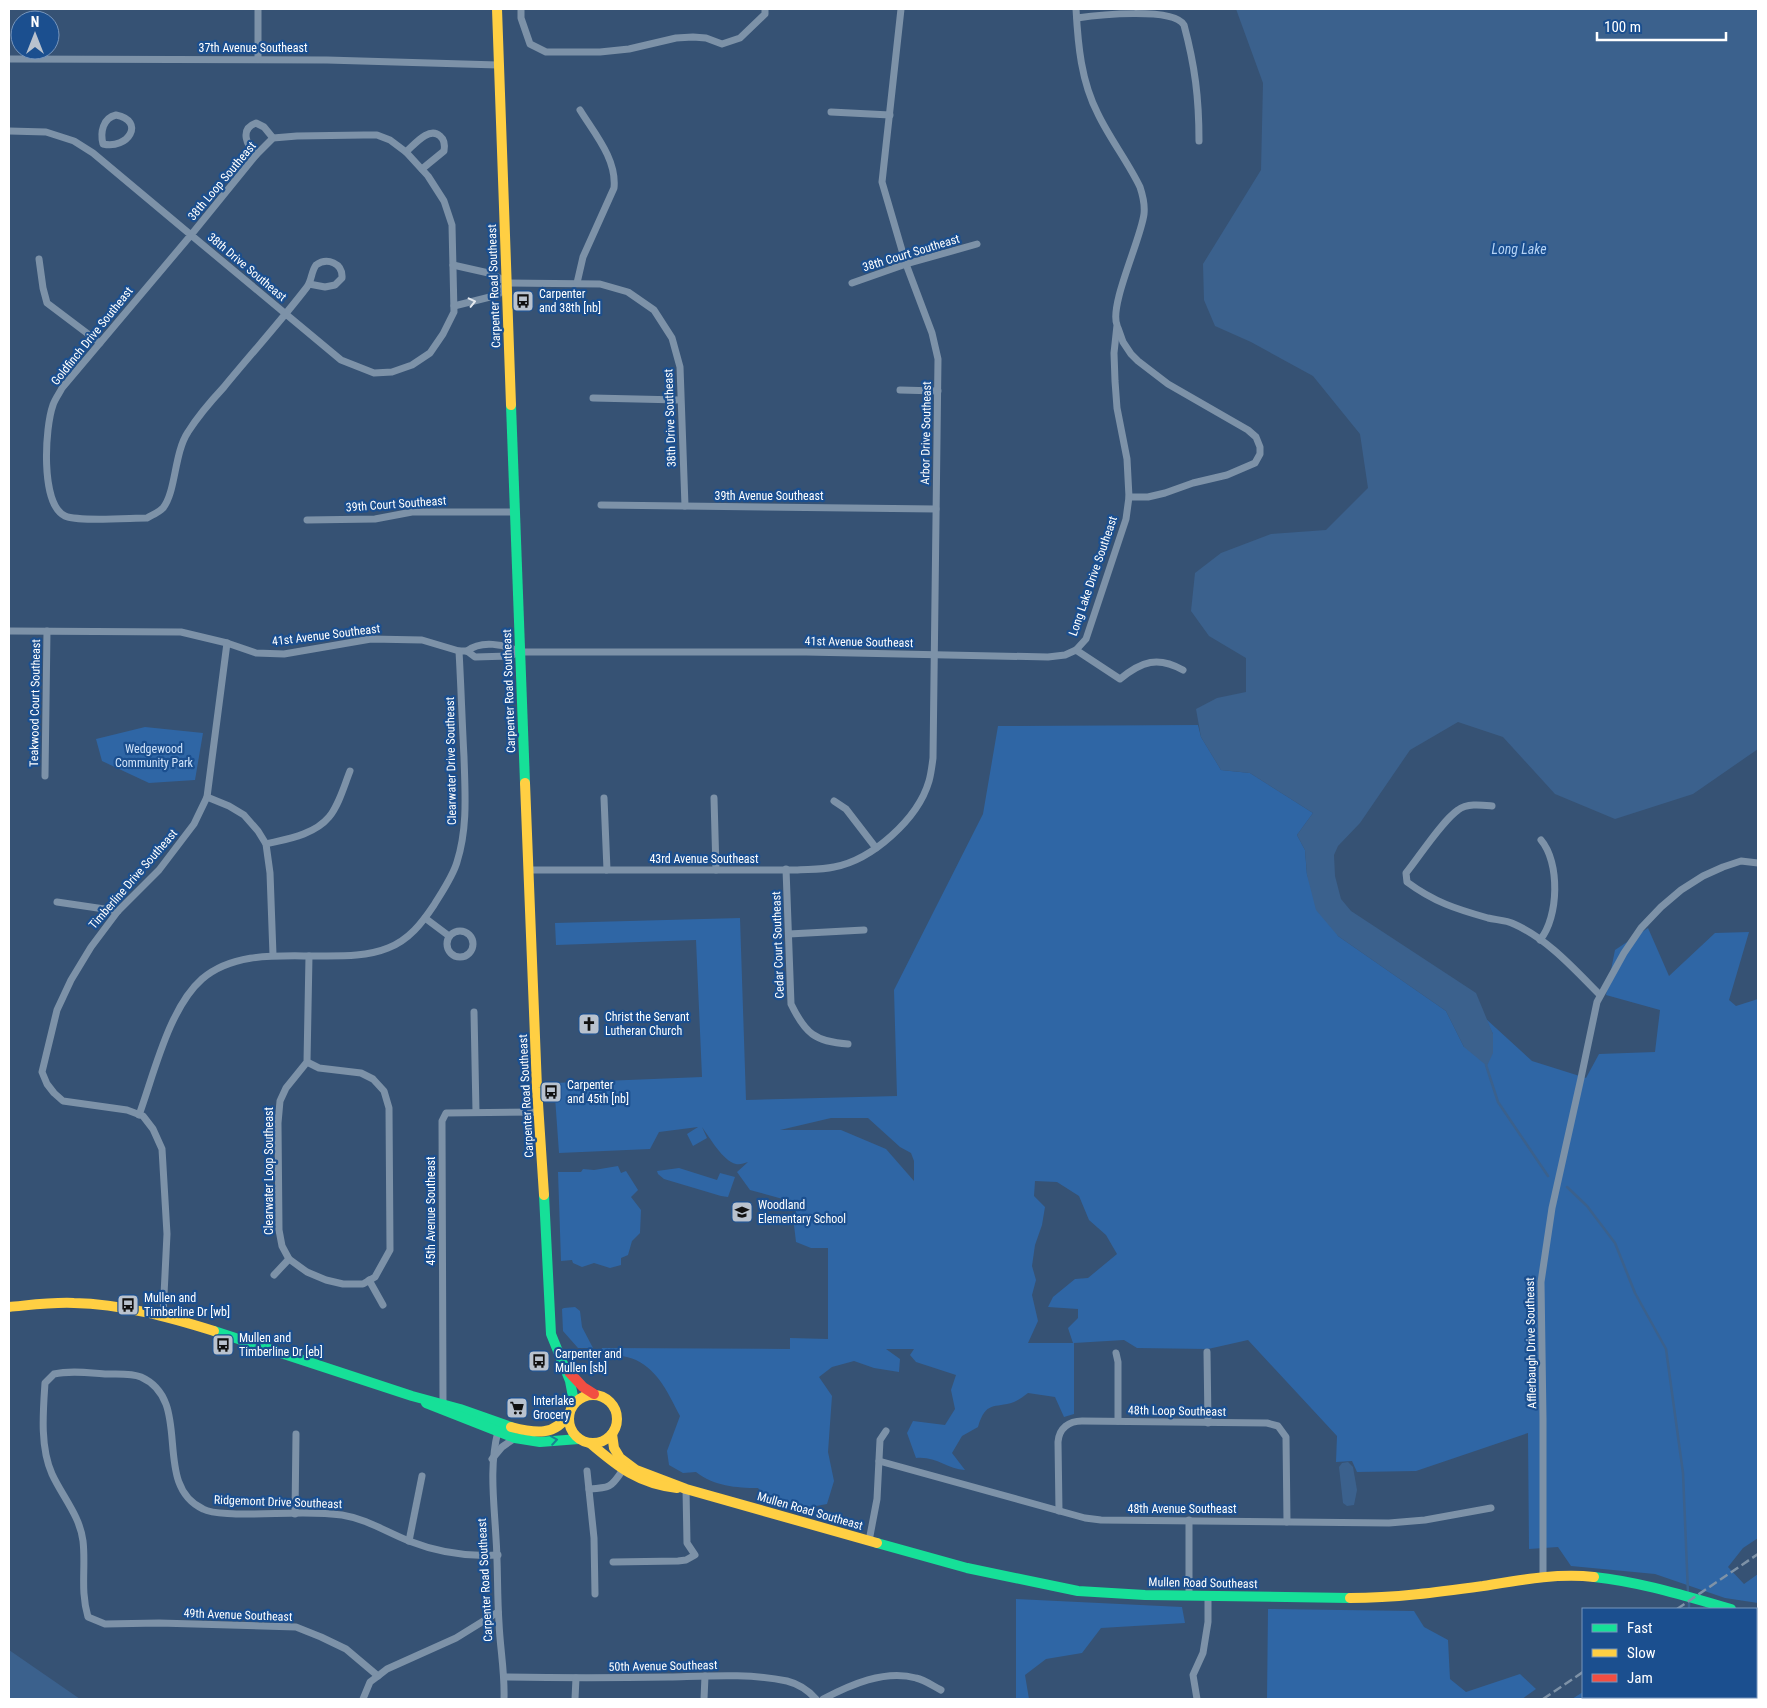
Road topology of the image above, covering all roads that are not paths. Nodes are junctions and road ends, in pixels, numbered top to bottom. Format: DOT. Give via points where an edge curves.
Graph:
graph roads {
  1 [pos="258,9"];
  2 [pos="497,9"];
  3 [pos="521,9"];
  4 [pos="765,9"];
  5 [pos="901,9"];
  6 [pos="1076,9"];
  7 [pos="1077,18"];
  8 [pos="9,59"];
  9 [pos="258,59"];
  10 [pos="498,65"];
  11 [pos="580,110"];
  12 [pos="831,112"];
  13 [pos="890,115"];
  14 [pos="9,131"];
  15 [pos="273,138"];
  16 [pos="1199,141"];
  17 [pos="103,144"];
  18 [pos="406,152"];
  19 [pos="93,154"];
  20 [pos="256,155"];
  21 [pos="422,169"];
  22 [pos="191,235"];
  23 [pos="977,244"];
  24 [pos="39,259"];
  25 [pos="906,264"];
  26 [pos="453,265"];
  27 [pos="506,283"];
  28 [pos="577,283"];
  29 [pos="852,283"];
  30 [pos="309,284"];
  31 [pos="454,306"];
  32 [pos="285,313"];
  33 [pos="1117,325"];
  34 [pos="100,343"];
  35 [pos="900,390"];
  36 [pos="938,390"];
  37 [pos="593,398"];
  38 [pos="680,400"];
  39 [pos="1128,497"];
  40 [pos="601,505"];
  41 [pos="685,506"];
  42 [pos="936,509"];
  43 [pos="516,512"];
  44 [pos="307,520"];
  45 [pos="47,631"];
  46 [pos="9,632"];
  47 [pos="227,643"];
  48 [pos="1076,650"];
  49 [pos="463,651"];
  50 [pos="520,652"];
  51 [pos="935,654"];
  52 [pos="1183,670"];
  53 [pos="350,771"];
  54 [pos="45,776"];
  55 [pos="207,797"];
  56 [pos="604,798"];
  57 [pos="714,798"];
  58 [pos="834,801"];
  59 [pos="1492,806"];
  60 [pos="1541,840"];
  61 [pos="266,844"];
  62 [pos="876,848"];
  63 [pos="1758,863"];
  64 [pos="529,870"];
  65 [pos="608,870"];
  66 [pos="716,870"];
  67 [pos="786,870"];
  68 [pos="57,902"];
  69 [pos="118,911"];
  70 [pos="425,918"];
  71 [pos="864,930"];
  72 [pos="789,934"];
  73 [pos="449,936"];
  74 [pos="1540,940"];
  75 [pos="274,955"];
  76 [pos="309,956"];
  77 [pos="1600,995"];
  78 [pos="474,1012"];
  79 [pos="848,1044"];
  80 [pos="307,1062"];
  81 [pos="476,1112"];
  82 [pos="538,1112"];
  83 [pos="139,1115"];
  84 [pos="289,1260"];
  85 [pos="274,1275"];
  86 [pos="369,1280"];
  87 [pos="383,1305"];
  88 [pos="9,1306"];
  89 [pos="163,1315"];
  90 [pos="1207,1352"];
  91 [pos="1116,1353"];
  92 [pos="565,1368"];
  93 [pos="594,1394"];
  94 [pos="412,1396"];
  95 [pos="574,1402"];
  96 [pos="443,1403"];
  97 [pos="569,1413"];
  98 [pos="1118,1421"];
  99 [pos="1208,1423"];
  100 [pos="498,1431"];
  101 [pos="527,1431"];
  102 [pos="886,1431"];
  103 [pos="296,1434"];
  104 [pos="612,1434"];
  105 [pos="515,1438"];
  106 [pos="579,1439"];
  107 [pos="590,1443"];
  108 [pos="492,1459"];
  109 [pos="879,1461"];
  110 [pos="587,1470"];
  111 [pos="622,1471"];
  112 [pos="422,1476"];
  113 [pos="589,1489"];
  114 [pos="684,1489"];
  115 [pos="1491,1508"];
  116 [pos="1059,1511"];
  117 [pos="295,1514"];
  118 [pos="1189,1520"];
  119 [pos="1287,1522"];
  120 [pos="409,1541"];
  121 [pos="869,1541"];
  122 [pos="498,1555"];
  123 [pos="613,1562"];
  124 [pos="1543,1577"];
  125 [pos="595,1594"];
  126 [pos="1189,1594"];
  127 [pos="1208,1595"];
  128 [pos="1726,1608"];
  129 [pos="498,1612"];
  130 [pos="97,1621"];
  131 [pos="378,1676"];
  132 [pos="705,1676"];
  133 [pos="505,1677"];
  134 [pos="576,1678"];
  135 [pos="941,1690"];
  136 [pos="363,1699"];
  137 [pos="504,1699"];
  138 [pos="575,1699"];
  139 [pos="704,1699"];
  140 [pos="816,1699"];
  141 [pos="822,1699"];
  142 [pos="1197,1699"];
  1 -- 9 [label="street"];
  2 -- 10 [label="street, Carpenter Road Southeast"];
  3 -- 4 [label="street" via="530,44 546,52 600,52 693,37 722,44 740,38 765,14"];
  5 -- 13 [label="street, Arbor Drive Southeast"];
  6 -- 7 [label="street, Long Lake Drive Southeast"];
  7 -- 16 [label="street" via="1102,14 1154,14 1181,20 1195,67"];
  7 -- 33 [label="street, Long Lake Drive Southeast" via="1078,50 1088,91 1109,136 1136,178 1144,200 1141,230 1117,306"];
  8 -- 9 [label="street, 37th Avenue Southeast"];
  9 -- 10 [label="street, 37th Avenue Southeast"];
  10 -- 27 [label="street, Carpenter Road Southeast"];
  11 -- 28 [label="street" via="610,161 615,179 583,257"];
  12 -- 13 [label="street"];
  13 -- 25 [label="street, Arbor Drive Southeast" via="882,182"];
  14 -- 19 [label="street, 38th Drive Southeast" via="58,135"];
  15 -- 18 [label="street, 38th Loop Southeast" via="377,136 390,140"];
  15 -- 20 [label="street, 38th Loop Southeast"];
  15 -- 20 [label="street" via="261,125 250,125 246,132 247,143"];
  17 -- 17 [label="street" via="111,146 125,141 132,132 130,122 122,116 110,117 102,129"];
  17 -- 19 [label="street"];
  18 -- 21 [label="street, 38th Loop Southeast"];
  18 -- 21 [label="street" via="427,134 441,136 444,151"];
  19 -- 22 [label="street, 38th Drive Southeast"];
  20 -- 22 [label="street, 38th Loop Southeast"];
  21 -- 26 [label="street, 38th Loop Southeast" via="444,201 452,225"];
  22 -- 32 [label="street, 38th Drive Southeast"];
  22 -- 34 [label="street, Goldfinch Drive Southeast"];
  23 -- 25 [label="street, 38th Court Southeast"];
  24 -- 34 [label="street" via="47,303"];
  25 -- 29 [label="street, 38th Court Southeast"];
  25 -- 36 [label="street, Arbor Drive Southeast" via="937,350"];
  26 -- 27 [label="street, 38th Drive Southeast" via="493,274"];
  26 -- 31 [label="street, 38th Drive Southeast"];
  27 -- 28 [label="street, 38th Drive Southeast"];
  31 -- 27 [label="street, one-way" via="498,295"];
  27 -- 43 [label="street, Carpenter Road Southeast"];
  28 -- 38 [label="street, 38th Drive Southeast" via="600,284 628,292 654,310 672,338 680,367"];
  30 -- 30 [label="street" via="335,286 342,278 341,270 335,263 318,263"];
  30 -- 32 [label="street"];
  31 -- 32 [label="street, 38th Drive Southeast" via="443,334 430,353 412,365 392,372 374,373 341,360"];
  32 -- 34 [label="street, Goldfinch Drive Southeast" via="187,433 178,454 167,501 155,514 146,518 64,516 51,496 46,457 53,404 62,388"];
  33 -- 39 [label="street, Long Lake Drive Southeast" via="1115,381 1127,459"];
  33 -- 39 [label="street" via="1123,342 1138,361 1168,384 1248,430 1260,447 1255,463 1236,472 1166,493"];
  35 -- 36 [label="street"];
  36 -- 42 [label="street, Arbor Drive Southeast"];
  37 -- 38 [label="street"];
  38 -- 41 [label="street, 38th Drive Southeast"];
  39 -- 48 [label="street, Long Lake Drive Southeast" via="1126,519 1098,606 1086,639"];
  40 -- 41 [label="street, 39th Avenue Southeast"];
  41 -- 42 [label="street, 39th Avenue Southeast"];
  42 -- 51 [label="street, Arbor Drive Southeast"];
  43 -- 44 [label="street, 39th Court Southeast" via="412,512 375,519"];
  43 -- 50 [label="street, Carpenter Road Southeast"];
  45 -- 46 [label="street, 41st Avenue Southeast"];
  45 -- 47 [label="street, 41st Avenue Southeast" via="181,632"];
  45 -- 54 [label="street, Teakwood Court Southeast"];
  47 -- 49 [label="street, 41st Avenue Southeast" via="256,653 284,654 370,639 422,640"];
  47 -- 55 [label="street, Timberline Drive Southeast"];
  48 -- 51 [label="street, 41st Avenue Southeast" via="1048,657"];
  48 -- 52 [label="street" via="1120,679 1128,672 1156,661"];
  49 -- 50 [label="street, 41st Avenue Southeast" via="475,657 509,656"];
  49 -- 50 [label="street, 41st Avenue Southeast" via="474,645 506,645"];
  49 -- 70 [label="street, Clearwater Drive Southeast" via="463,839 457,864"];
  50 -- 51 [label="street, 41st Avenue Southeast"];
  50 -- 64 [label="street, Carpenter Road Southeast"];
  51 -- 62 [label="street, Arbor Drive Southeast" via="933,758 929,782 899,830"];
  53 -- 61 [label="street" via="330,817 318,828"];
  55 -- 61 [label="street" via="244,815"];
  55 -- 69 [label="street, Timberline Drive Southeast" via="194,824 159,870"];
  56 -- 65 [label="street"];
  57 -- 66 [label="street"];
  58 -- 62 [label="street" via="846,809"];
  59 -- 74 [label="street" via="1472,805 1459,809 1406,874 1407,882 1450,907 1513,923"];
  60 -- 74 [label="street" via="1547,847 1555,892 1552,919"];
  61 -- 75 [label="street"];
  62 -- 67 [label="street, 43rd Avenue Southeast" via="834,868"];
  63 -- 77 [label="street, Afflerbaugh Drive Southeast" via="1741,862 1723,867 1703,876 1667,901 1641,928"];
  64 -- 65 [label="street, 43rd Avenue Southeast"];
  64 -- 82 [label="street, Carpenter Road Southeast"];
  65 -- 66 [label="street, 43rd Avenue Southeast"];
  66 -- 67 [label="street, 43rd Avenue Southeast"];
  67 -- 72 [label="street, Cedar Court Southeast"];
  68 -- 69 [label="street"];
  69 -- 83 [label="street, Timberline Drive Southeast" via="91,946 71,980 57,1010 42,1072 47,1084 63,1100 127,1110"];
  70 -- 73 [label="street"];
  70 -- 76 [label="street, Clearwater Drive Southeast" via="406,939 388,948 357,956"];
  71 -- 72 [label="street"];
  72 -- 79 [label="street, Cedar Court Southeast" via="791,1004 800,1024 830,1043"];
  74 -- 77 [label="street"];
  75 -- 76 [label="street, Clearwater Drive Southeast"];
  75 -- 83 [label="street, Clearwater Drive Southeast" via="221,966 185,998 170,1027"];
  76 -- 80 [label="street"];
  77 -- 124 [label="street, Afflerbaugh Drive Southeast" via="1552,1208 1542,1269"];
  78 -- 81 [label="street"];
  80 -- 84 [label="street, Clearwater Loop Southeast" via="280,1100 279,1230"];
  80 -- 86 [label="street" via="319,1068 361,1073 373,1079 384,1091 389,1108 390,1250 375,1277"];
  81 -- 82 [label="street, 45th Avenue Southeast"];
  81 -- 96 [label="street, 45th Avenue Southeast" via="446,1112 442,1121"];
  82 -- 92 [label="street, Carpenter Road Southeast" via="550,1333 554,1350"];
  83 -- 89 [label="street" via="153,1129 162,1149 167,1234"];
  84 -- 85 [label="street"];
  84 -- 86 [label="street" via="326,1280 343,1284 363,1284"];
  86 -- 87 [label="street"];
  88 -- 89 [label="street" via="82,1303 113,1305"];
  89 -- 94 [label="street"];
  90 -- 99 [label="street"];
  91 -- 98 [label="street"];
  92 -- 93 [label="street, Carpenter Road Southeast"];
  92 -- 95 [label="street, Carpenter Road Southeast"];
  93 -- 95 [label="street"];
  93 -- 104 [label="street" via="610,1402 616,1413"];
  94 -- 96 [label="street"];
  94 -- 100 [label="street"];
  95 -- 97 [label="street"];
  96 -- 101 [label="street"];
  97 -- 101 [label="street" via="558,1428"];
  97 -- 106 [label="street" via="569,1426"];
  98 -- 99 [label="street, 48th Loop Southeast"];
  98 -- 116 [label="street, 48th Loop Southeast" via="1075,1421 1062,1430 1058,1442"];
  99 -- 119 [label="street, 48th Loop Southeast" via="1267,1423 1278,1426 1282,1431 1286,1441"];
  100 -- 101 [label="street"];
  100 -- 105 [label="street"];
  100 -- 108 [label="street, Carpenter Road Southeast"];
  102 -- 109 [label="street" via="880,1440"];
  103 -- 117 [label="street"];
  104 -- 107 [label="street" via="602,1441"];
  104 -- 114 [label="street, Mullen Road Southeast" via="614,1448 625,1463"];
  105 -- 106 [label="street, one-way" via="540,1442"];
  105 -- 108 [label="street" via="502,1446"];
  106 -- 107 [label="street"];
  107 -- 111 [label="street, Mullen Road Southeast"];
  108 -- 122 [label="street, Carpenter Road Southeast"];
  109 -- 116 [label="street, 48th Avenue Southeast"];
  109 -- 121 [label="street" via="877,1498"];
  110 -- 113 [label="street"];
  111 -- 113 [label="street" via="615,1482 605,1488"];
  111 -- 114 [label="street, Mullen Road Southeast" via="664,1487"];
  112 -- 120 [label="street"];
  113 -- 125 [label="street"];
  114 -- 121 [label="street, Mullen Road Southeast"];
  114 -- 123 [label="street" via="687,1543 695,1555 678,1561"];
  115 -- 119 [label="street, 48th Avenue Southeast" via="1389,1523"];
  116 -- 118 [label="street, 48th Avenue Southeast" via="1101,1520"];
  117 -- 120 [label="street, Ridgemont Drive Southeast" via="359,1518"];
  117 -- 130 [label="street, Ridgemont Drive Southeast" via="220,1513 203,1509 187,1498 179,1484 168,1405 156,1386 140,1376 79,1372 54,1374 45,1383 46,1455 52,1474 78,1522 83,1540 83,1602 88,1617"];
  118 -- 119 [label="street, 48th Avenue Southeast"];
  118 -- 126 [label="street"];
  120 -- 122 [label="street, Ridgemont Drive Southeast" via="459,1554"];
  121 -- 126 [label="street, Mullen Road Southeast" via="968,1568 1052,1586 1100,1593"];
  122 -- 129 [label="street, Carpenter Road Southeast"];
  124 -- 127 [label="street, Mullen Road Southeast" via="1384,1598"];
  124 -- 128 [label="street, Mullen Road Southeast" via="1623,1580"];
  126 -- 127 [label="street, Mullen Road Southeast"];
  127 -- 142 [label="street" via="1203,1653 1193,1674"];
  129 -- 131 [label="street" via="456,1638"];
  129 -- 133 [label="street, Carpenter Road Southeast"];
  130 -- 131 [label="street, 49th Avenue Southeast" via="105,1624 296,1627 346,1649"];
  131 -- 136 [label="street" via="370,1682"];
  132 -- 134 [label="street, 50th Avenue Southeast"];
  132 -- 139 [label="street"];
  132 -- 140 [label="street, 50th Avenue Southeast" via="748,1676 789,1681"];
  133 -- 134 [label="street, 50th Avenue Southeast"];
  133 -- 137 [label="street, Carpenter Road Southeast"];
  134 -- 138 [label="street"];
  135 -- 141 [label="street" via="917,1678 893,1675 866,1680"];
}
